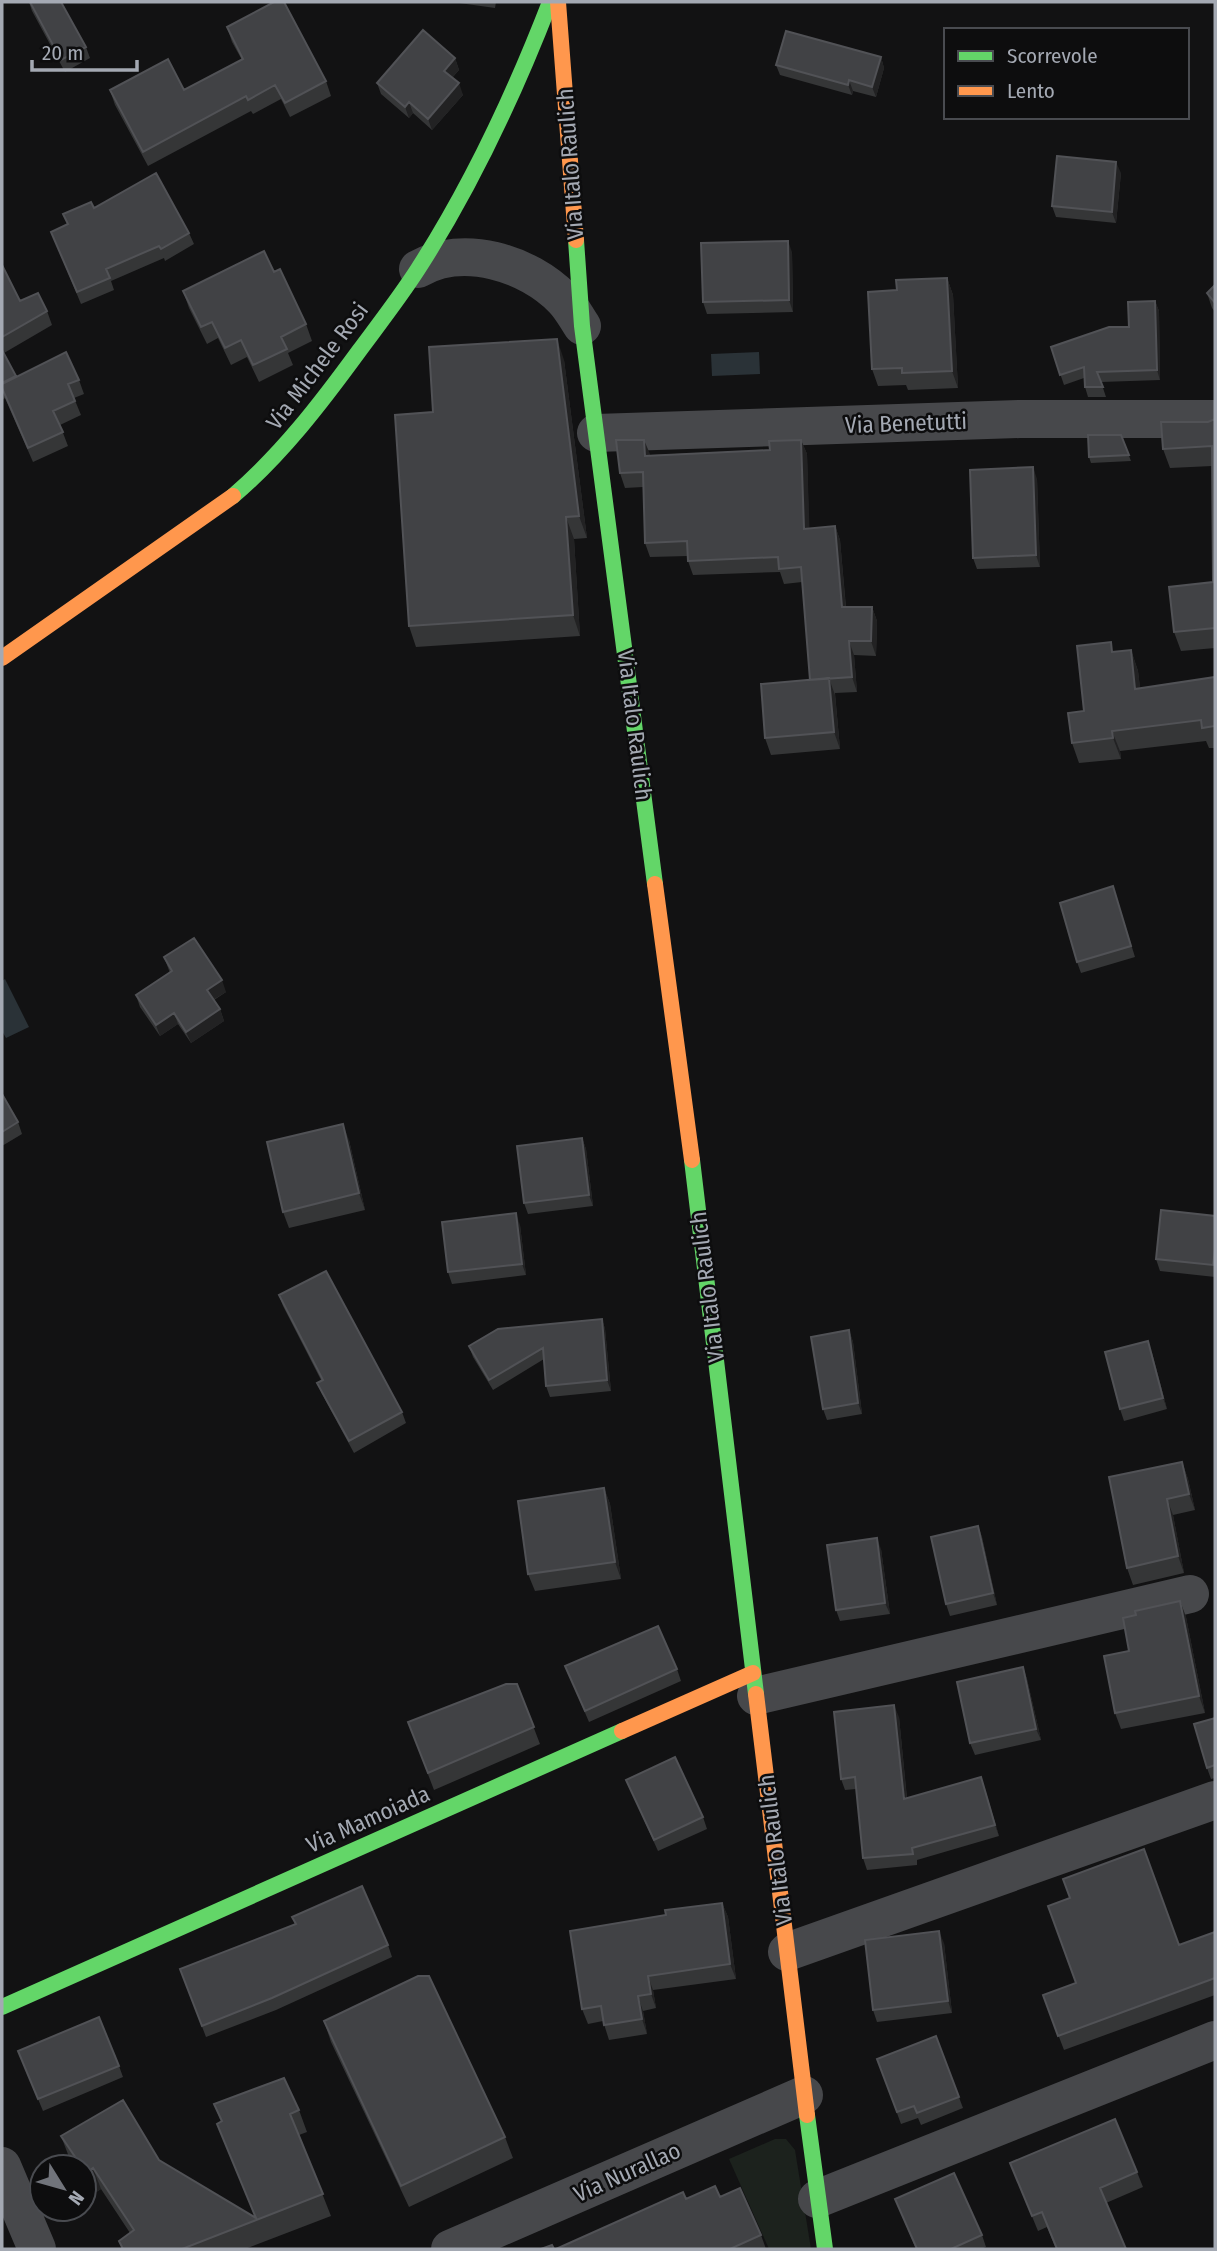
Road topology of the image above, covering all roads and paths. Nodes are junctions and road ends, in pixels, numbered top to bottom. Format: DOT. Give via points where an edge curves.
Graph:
graph roads {
  1 [pos="550,2"];
  2 [pos="558,2"];
  3 [pos="418,269"];
  4 [pos="582,326"];
  5 [pos="1215,419"];
  6 [pos="596,433"];
  7 [pos="2,657"];
  8 [pos="1191,1594"];
  9 [pos="755,1684"];
  10 [pos="1215,1800"];
  11 [pos="787,1952"];
  12 [pos="2,2007"];
  13 [pos="1215,2040"];
  14 [pos="804,2095"];
  15 [pos="2,2165"];
  16 [pos="817,2199"];
  17 [pos="37,2249"];
  18 [pos="450,2249"];
  19 [pos="825,2249"];
  1 -- 3 [label="street, Via Michele Rosi" via="507,106"];
  2 -- 4 [label="street, Via Italo Raulich"];
  3 -- 4 [label="street, Via Italo Raulich" via="450,258 510,265 552,289"];
  3 -- 7 [label="street, Via Michele Rosi" via="319,406 251,482"];
  4 -- 6 [label="street, Via Italo Raulich"];
  5 -- 6 [label="street, Via Benetutti" via="1020,419"];
  6 -- 9 [label="street, Via Italo Raulich"];
  8 -- 9 [label="street"];
  9 -- 11 [label="street, Via Italo Raulich"];
  9 -- 12 [label="street, Via Mamoiada"];
  10 -- 11 [label="street"];
  11 -- 14 [label="street, Via Italo Raulich"];
  13 -- 16 [label="street"];
  14 -- 16 [label="street, Via Italo Raulich"];
  14 -- 18 [label="street, Via Nurallao"];
  15 -- 17 [label="street"];
  16 -- 19 [label="street, Via Italo Raulich"];
}
